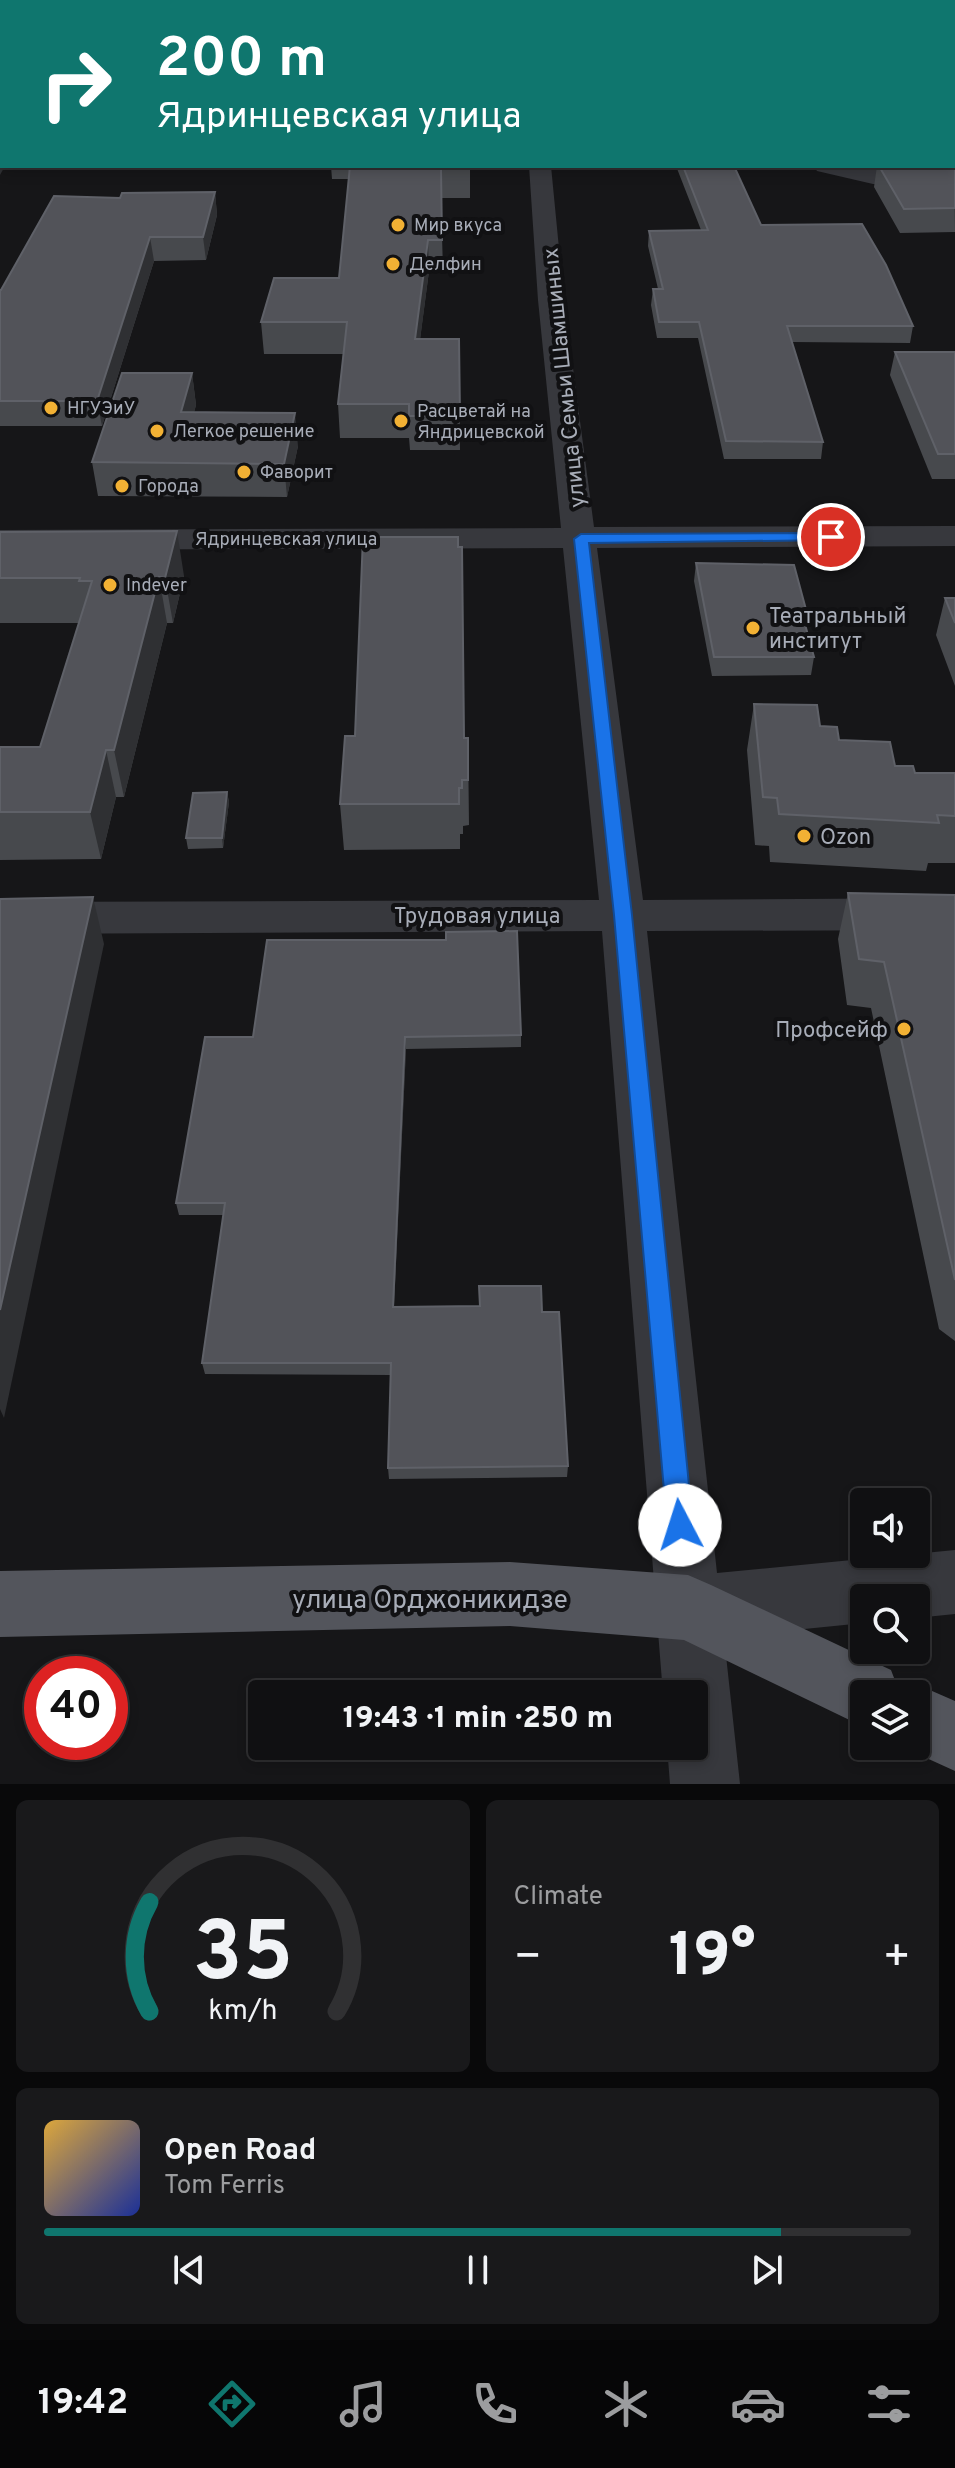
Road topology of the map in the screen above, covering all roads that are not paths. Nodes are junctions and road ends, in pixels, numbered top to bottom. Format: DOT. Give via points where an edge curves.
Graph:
graph roads {
  1 [pos="540,168"];
  2 [pos="830,168"];
  3 [pos="955,179"];
  4 [pos="955,536"];
  5 [pos="581,539"];
  6 [pos="0,540"];
  7 [pos="955,914"];
  8 [pos="623,915"];
  9 [pos="0,918"];
  10 [pos="955,1582"];
  11 [pos="0,1604"];
  12 [pos="688,1608"];
  13 [pos="850,1686"];
  14 [pos="930,1725"];
  15 [pos="955,1737"];
  16 [pos="705,1784"];
  1 -- 5 [label="street, улица Семьи Шамшиных"];
  2 -- 3 [label="street" via="879,178"];
  4 -- 5 [label="street, Ядринцевская улица"];
  5 -- 6 [label="street, Ядринцевская улица"];
  5 -- 8 [label="street, улица Семьи Шамшиных"];
  7 -- 8 [label="street, Трудовая улица"];
  8 -- 9 [label="street, Трудовая улица"];
  8 -- 12 [label="street, улица Семьи Шамшиных"];
  10 -- 12 [label="street, улица Орджоникидзе"];
  11 -- 12 [label="main road, улица Орджоникидзе" via="510,1594"];
  12 -- 13 [label="main road"];
  12 -- 16 [label="street, улица Семьи Шамшиных"];
  14 -- 15 [label="main road"];
}
